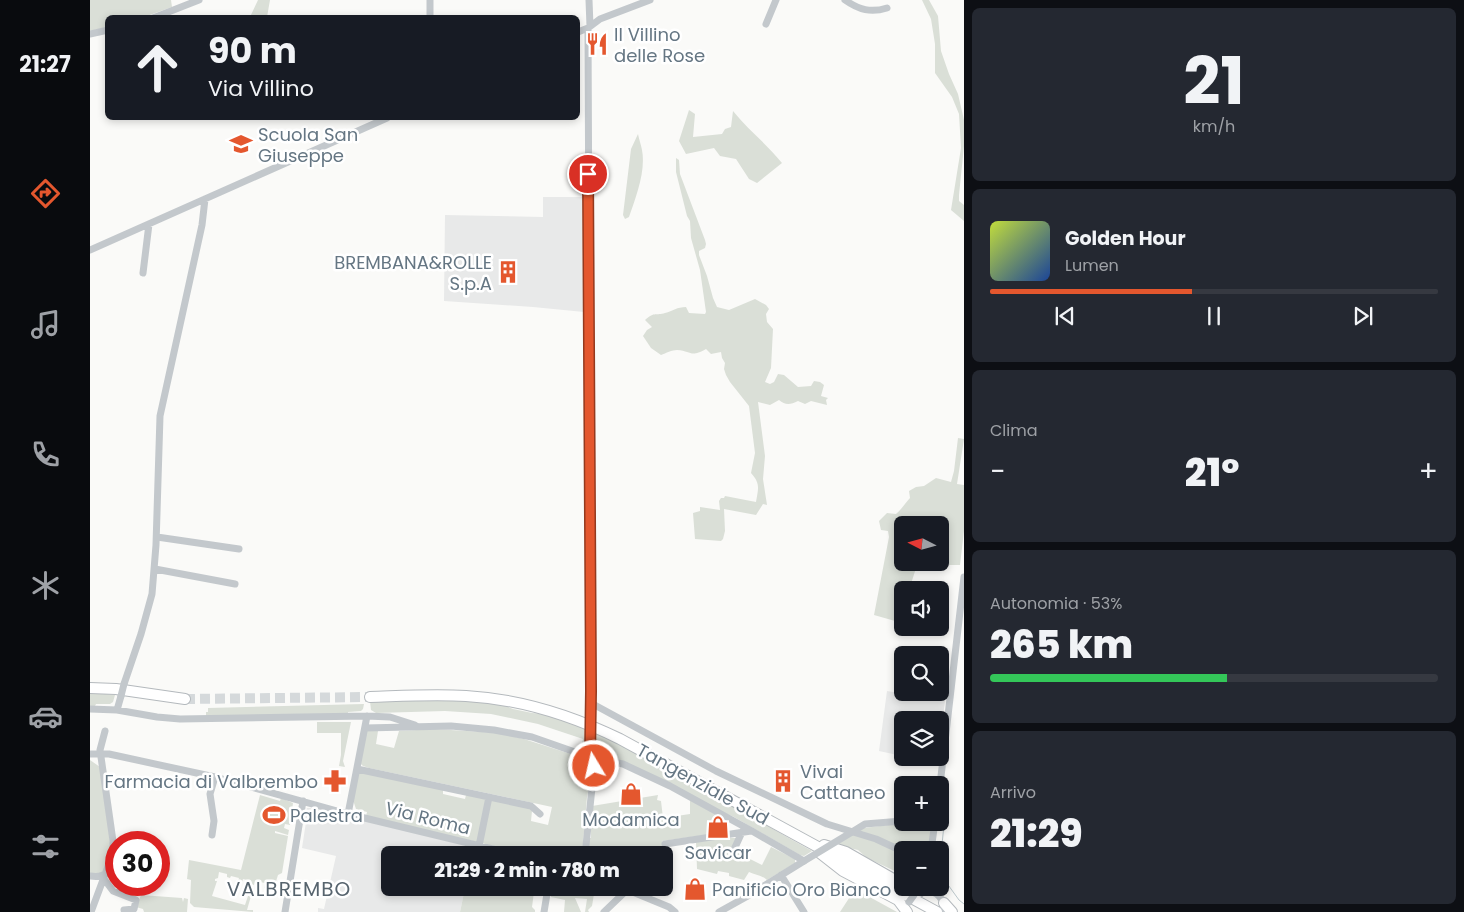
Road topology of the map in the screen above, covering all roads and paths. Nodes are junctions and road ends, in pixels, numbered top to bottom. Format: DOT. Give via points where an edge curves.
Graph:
graph roads {
  1 [pos="198,0"];
  2 [pos="430,0"];
  3 [pos="588,0"];
  4 [pos="650,0"];
  5 [pos="776,0"];
  6 [pos="846,0"];
  7 [pos="887,8"];
  8 [pos="160,15"];
  9 [pos="430,15"];
  10 [pos="766,24"];
  11 [pos="589,27"];
  12 [pos="105,31"];
  13 [pos="580,31"];
  14 [pos="90,34"];
  15 [pos="383,120"];
  16 [pos="205,199"];
  17 [pos="149,224"];
  18 [pos="90,250"];
  19 [pos="143,273"];
  20 [pos="157,537"];
  21 [pos="239,550"];
  22 [pos="155,569"];
  23 [pos="964,576"];
  24 [pos="235,584"];
  25 [pos="90,688"];
  26 [pos="370,697"];
  27 [pos="185,699"];
  28 [pos="591,703"];
  29 [pos="90,709"];
  30 [pos="117,710"];
  31 [pos="367,716"];
  32 [pos="422,727"];
  33 [pos="365,728"];
  34 [pos="105,732"];
  35 [pos="90,754"];
  36 [pos="100,754"];
  37 [pos="592,758"];
  38 [pos="357,768"];
  39 [pos="941,776"];
  40 [pos="215,777"];
  41 [pos="489,797"];
  42 [pos="303,801"];
  43 [pos="348,814"];
  44 [pos="540,814"];
  45 [pos="894,822"];
  46 [pos="112,831"];
  47 [pos="752,831"];
  48 [pos="742,832"];
  49 [pos="852,832"];
  50 [pos="212,835"];
  51 [pos="665,844"];
  52 [pos="479,846"];
  53 [pos="586,846"];
  54 [pos="817,846"];
  55 [pos="894,847"];
  56 [pos="732,854"];
  57 [pos="804,861"];
  58 [pos="105,875"];
  59 [pos="90,876"];
  60 [pos="781,876"];
  61 [pos="894,879"];
  62 [pos="126,896"];
  63 [pos="547,896"];
  64 [pos="619,896"];
  65 [pos="641,896"];
  66 [pos="939,896"];
  67 [pos="913,898"];
  68 [pos="944,909"];
  69 [pos="124,910"];
  70 [pos="91,912"];
  71 [pos="286,912"];
  72 [pos="544,912"];
  73 [pos="604,912"];
  74 [pos="675,912"];
  75 [pos="719,912"];
  76 [pos="804,912"];
  1 -- 8 [label="street"];
  2 -- 9 [label="street"];
  3 -- 11 [label="street"];
  4 -- 11 [label="street" via="600,19"];
  5 -- 10 [label="street"];
  6 -- 7 [label="street" via="876,12"];
  11 -- 13 [label="street"];
  11 -- 28 [label="street"];
  12 -- 14 [label="street"];
  15 -- 16 [label="street"];
  16 -- 17 [label="street"];
  16 -- 20 [label="street" via="161,408"];
  17 -- 18 [label="street"];
  17 -- 19 [label="street"];
  20 -- 21 [label="street"];
  20 -- 22 [label="street"];
  22 -- 24 [label="street"];
  22 -- 30 [label="street, bridge" via="152,594"];
  23 -- 39 [label="street"];
  25 -- 27 [label="highway"];
  26 -- 54 [label="highway, Tangenziale Sud" via="483,697 564,715 620,739"];
  28 -- 37 [label="street, bridge"];
  28 -- 49 [label="street" via="716,771 827,824"];
  29 -- 30 [label="street"];
  30 -- 31 [label="street" via="173,719"];
  31 -- 32 [label="street" via="390,717"];
  31 -- 33 [label="street"];
  32 -- 33 [label="street"];
  32 -- 37 [label="street" via="508,732"];
  33 -- 38 [label="street"];
  34 -- 36 [label="street"];
  35 -- 36 [label="street, Via Roma"];
  36 -- 40 [label="street, Via Roma"];
  36 -- 46 [label="street"];
  37 -- 47 [label="street" via="623,764"];
  37 -- 53 [label="street"];
  38 -- 41 [label="street"];
  38 -- 43 [label="street"];
  40 -- 42 [label="street, Via Roma"];
  40 -- 50 [label="street" via="210,794 214,821"];
  41 -- 44 [label="street" via="531,806"];
  41 -- 52 [label="street"];
  42 -- 43 [label="street, Via Roma"];
  42 -- 71 [label="street"];
  43 -- 52 [label="street, Via Roma"];
  45 -- 49 [label="street" via="865,824"];
  47 -- 48 [label="street"];
  47 -- 57 [label="street"];
  48 -- 51 [label="street"];
  48 -- 56 [label="street"];
  49 -- 55 [label="street"];
  49 -- 57 [label="street, bridge"];
  54 -- 61 [label="highway" via="822,844 846,852"];
  54 -- 67 [label="highway, Tangenziale Sud"];
  54 -- 67 [label="highway" via="818,851 837,867 898,900"];
  57 -- 60 [label="street"];
  58 -- 59 [label="street"];
  58 -- 70 [label="street"];
  60 -- 75 [label="street"];
  60 -- 76 [label="street"];
  62 -- 69 [label="street" via="136,900 134,909"];
  63 -- 72 [label="street"];
  64 -- 73 [label="street"];
  65 -- 74 [label="street"];
  66 -- 68 [label="street"];
  67 -- 68 [label="highway, Tangenziale Sud"];
}
